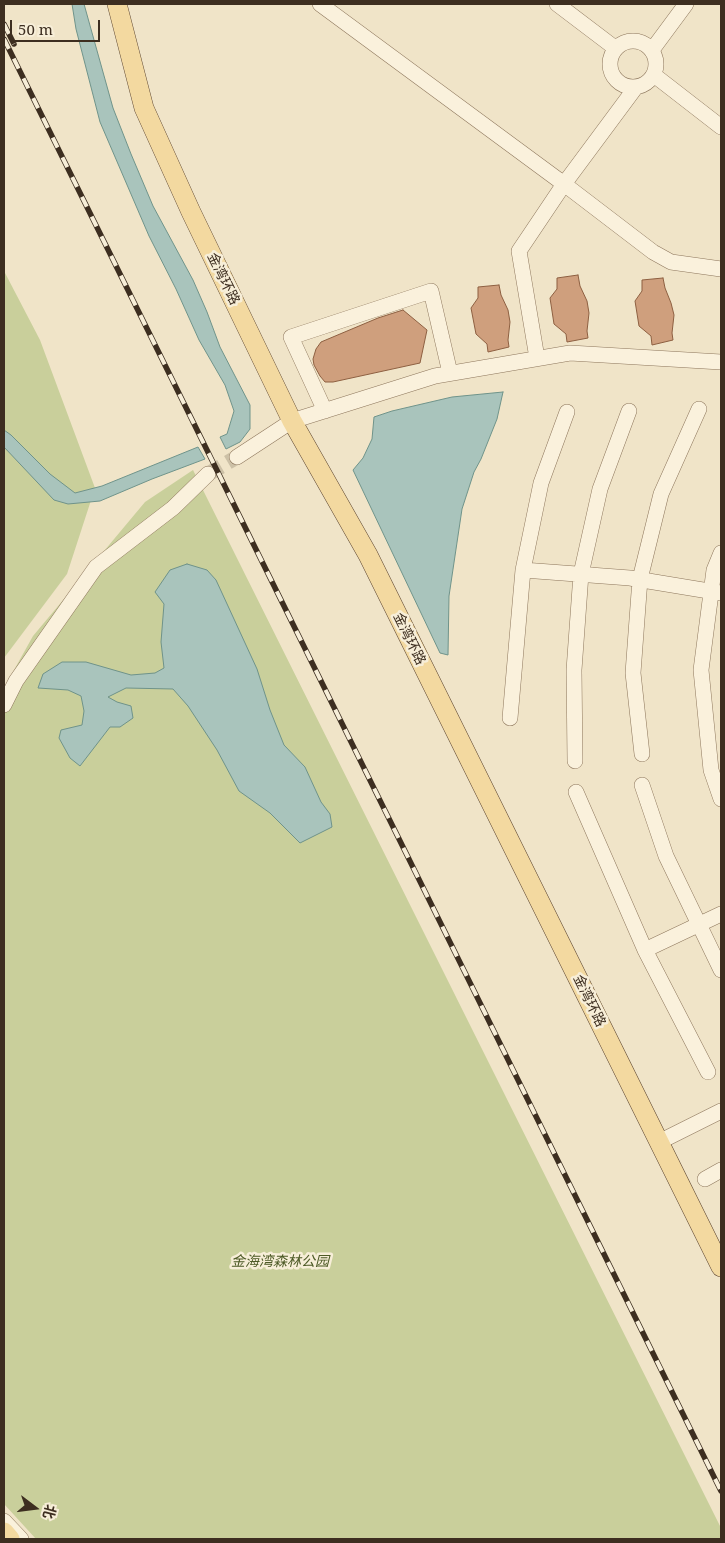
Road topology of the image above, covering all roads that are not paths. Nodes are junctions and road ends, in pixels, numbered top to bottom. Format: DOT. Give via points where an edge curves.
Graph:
graph roads {
  1 [pos="116,4"];
  2 [pos="320,4"];
  3 [pos="557,4"];
  4 [pos="686,4"];
  5 [pos="615,48"];
  6 [pos="652,50"];
  7 [pos="654,74"];
  8 [pos="636,87"];
  9 [pos="721,127"];
  10 [pos="564,184"];
  11 [pos="721,269"];
  12 [pos="537,358"];
  13 [pos="721,362"];
  14 [pos="450,373"];
  15 [pos="700,409"];
  16 [pos="325,411"];
  17 [pos="629,411"];
  18 [pos="567,412"];
  19 [pos="292,421"];
  20 [pos="237,457"];
  21 [pos="208,474"];
  22 [pos="721,553"];
  23 [pos="523,570"];
  24 [pos="581,574"];
  25 [pos="640,579"];
  26 [pos="716,592"];
  27 [pos="4,705"];
  28 [pos="510,718"];
  29 [pos="642,754"];
  30 [pos="575,761"];
  31 [pos="642,785"];
  32 [pos="576,792"];
  33 [pos="721,799"];
  34 [pos="721,914"];
  35 [pos="698,925"];
  36 [pos="645,950"];
  37 [pos="721,970"];
  38 [pos="708,1072"];
  39 [pos="721,1111"];
  40 [pos="659,1142"];
  41 [pos="721,1170"];
  42 [pos="705,1178"];
  43 [pos="721,1267"];
  44 [pos="4,1521"];
  45 [pos="4,1532"];
  46 [pos="10,1539"];
  47 [pos="21,1539"];
  1 -- 19 [label="main road, 金湾环路" via="144,108"];
  2 -- 10 [label="street"];
  3 -- 5 [label="street"];
  4 -- 6 [label="street"];
  5 -- 6 [label="street" via="636,40"];
  5 -- 8 [label="street" via="610,63 614,78"];
  6 -- 7 [label="street" via="656,60"];
  7 -- 8 [label="street"];
  7 -- 9 [label="street"];
  8 -- 10 [label="street"];
  10 -- 11 [label="street" via="653,252 671,262"];
  10 -- 12 [label="street" via="519,251"];
  12 -- 13 [label="street" via="570,352"];
  12 -- 14 [label="street"];
  14 -- 16 [label="street"];
  14 -- 16 [label="street" via="431,291 291,337"];
  15 -- 25 [label="street" via="661,494"];
  16 -- 19 [label="street"];
  17 -- 24 [label="street" via="600,489"];
  18 -- 23 [label="street" via="541,483"];
  19 -- 20 [label="street"];
  19 -- 40 [label="main road, 金湾环路" via="368,555"];
  21 -- 27 [label="street" via="172,508 96,567 16,681"];
  22 -- 26 [label="street" via="714,570"];
  23 -- 24 [label="street"];
  23 -- 28 [label="street"];
  24 -- 25 [label="street"];
  24 -- 30 [label="street" via="574,670"];
  25 -- 26 [label="street"];
  25 -- 29 [label="street" via="633,673"];
  26 -- 33 [label="street" via="701,670 711,770"];
  31 -- 35 [label="street" via="666,856"];
  32 -- 36 [label="street"];
  34 -- 35 [label="street"];
  35 -- 36 [label="street"];
  35 -- 37 [label="street"];
  36 -- 38 [label="street"];
  39 -- 40 [label="street"];
  40 -- 43 [label="main road, 金湾环路"];
  41 -- 42 [label="street"];
  44 -- 47 [label="street"];
  45 -- 46 [label="main road"];
}
